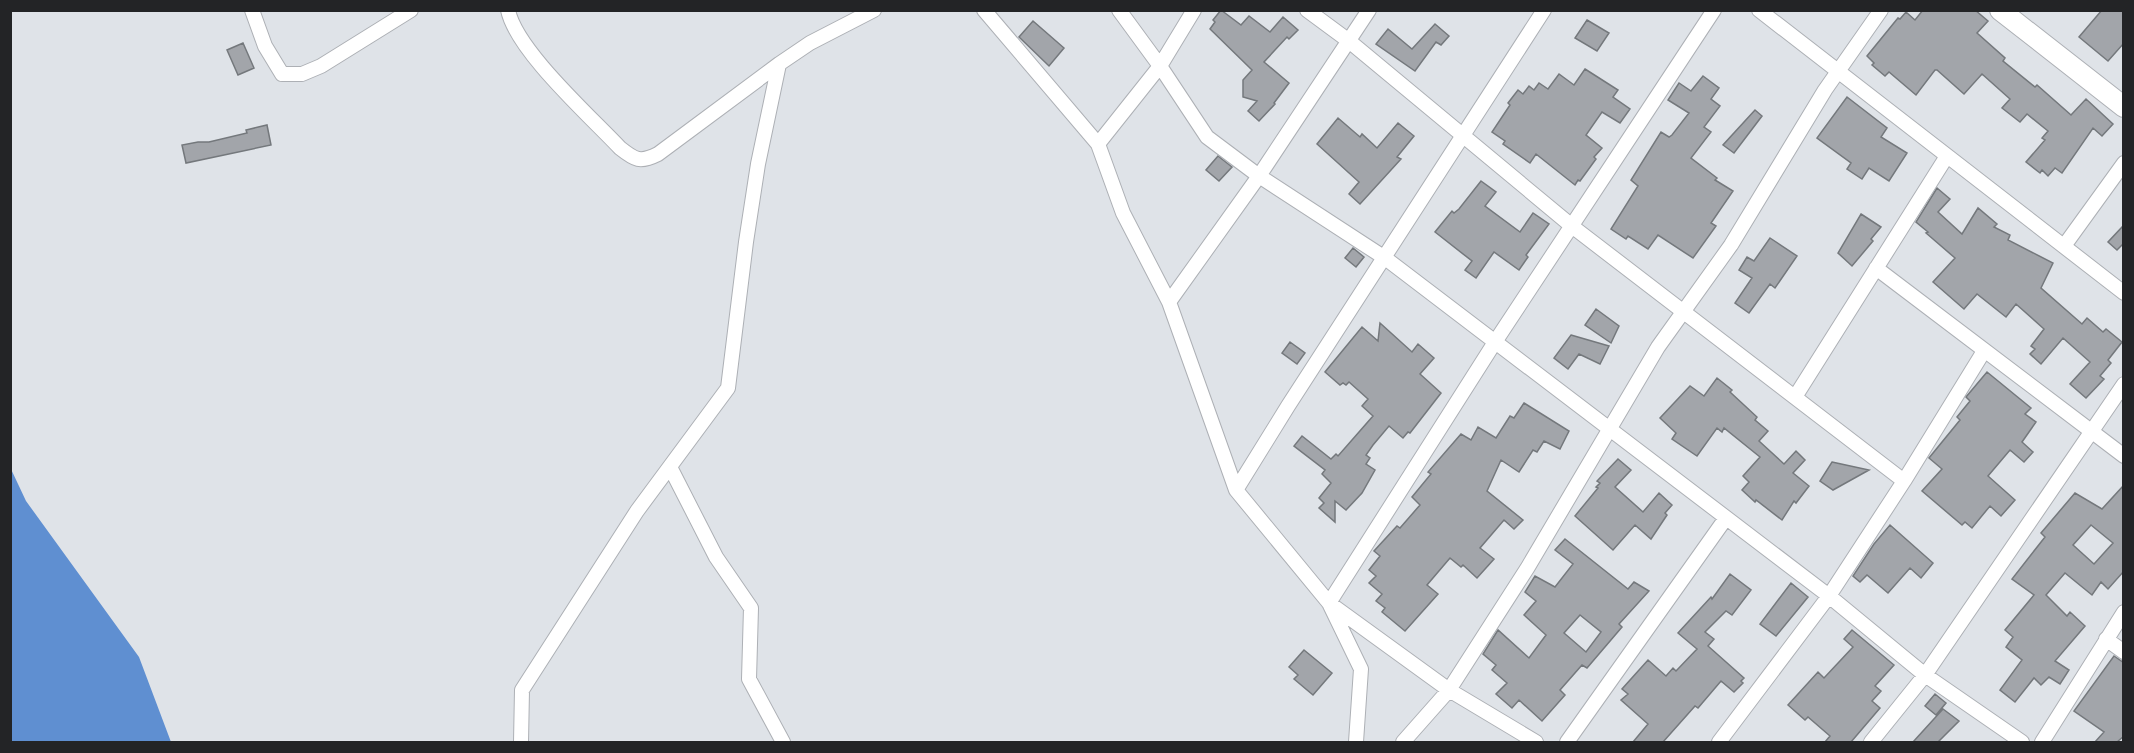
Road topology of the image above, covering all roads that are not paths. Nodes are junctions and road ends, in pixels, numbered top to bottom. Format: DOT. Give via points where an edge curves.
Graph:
graph roads {
  1 [pos="252,10"];
  2 [pos="411,10"];
  3 [pos="508,10"];
  4 [pos="874,10"];
  5 [pos="984,10"];
  6 [pos="1119,10"];
  7 [pos="1194,10"];
  8 [pos="1308,10"];
  9 [pos="1369,10"];
  10 [pos="1544,10"];
  11 [pos="1714,10"];
  12 [pos="1759,10"];
  13 [pos="1881,10"];
  14 [pos="2000,10"];
  15 [pos="1349,41"];
  16 [pos="779,64"];
  17 [pos="1160,66"];
  18 [pos="1838,71"];
  19 [pos="2124,107"];
  20 [pos="1464,136"];
  21 [pos="1098,144"];
  22 [pos="1947,156"];
  23 [pos="2124,163"];
  24 [pos="1258,176"];
  25 [pos="1573,227"];
  26 [pos="2064,246"];
  27 [pos="1385,258"];
  28 [pos="1875,268"];
  29 [pos="2124,293"];
  30 [pos="1169,302"];
  31 [pos="1683,312"];
  32 [pos="1495,342"];
  33 [pos="1984,351"];
  34 [pos="2124,384"];
  35 [pos="1795,397"];
  36 [pos="1610,428"];
  37 [pos="2090,431"];
  38 [pos="2124,456"];
  39 [pos="670,467"];
  40 [pos="1904,481"];
  41 [pos="1236,490"];
  42 [pos="1726,518"];
  43 [pos="1829,596"];
  44 [pos="1329,603"];
  45 [pos="2124,612"];
  46 [pos="2106,639"];
  47 [pos="2124,652"];
  48 [pos="1925,675"];
  49 [pos="1449,690"];
  50 [pos="521,742"];
  51 [pos="783,742"];
  52 [pos="1356,742"];
  53 [pos="1403,742"];
  54 [pos="1536,742"];
  55 [pos="1567,742"];
  56 [pos="1719,742"];
  57 [pos="1871,742"];
  58 [pos="2022,742"];
  59 [pos="2042,742"];
  1 -- 2 [label="street" via="282,74 302,74"];
  3 -- 16 [label="street" via="526,48 620,148 637,160 658,154"];
  4 -- 16 [label="street"];
  5 -- 21 [label="street"];
  6 -- 17 [label="street"];
  7 -- 17 [label="street"];
  8 -- 15 [label="street"];
  9 -- 15 [label="street"];
  10 -- 20 [label="street"];
  11 -- 25 [label="street"];
  12 -- 18 [label="street"];
  13 -- 18 [label="street"];
  14 -- 19 [label="main road"];
  15 -- 20 [label="street"];
  15 -- 24 [label="street"];
  16 -- 39 [label="street" via="756,175 728,388"];
  17 -- 21 [label="street"];
  17 -- 24 [label="street" via="1207,137"];
  18 -- 22 [label="street"];
  18 -- 31 [label="street" via="1731,245"];
  20 -- 25 [label="street"];
  20 -- 27 [label="street"];
  21 -- 30 [label="street" via="1123,213"];
  22 -- 26 [label="street"];
  22 -- 28 [label="street"];
  23 -- 26 [label="street"];
  24 -- 27 [label="street"];
  24 -- 30 [label="street"];
  25 -- 31 [label="street"];
  25 -- 32 [label="street"];
  26 -- 29 [label="street"];
  27 -- 32 [label="street"];
  27 -- 41 [label="street"];
  28 -- 33 [label="street"];
  28 -- 35 [label="street"];
  30 -- 41 [label="street"];
  31 -- 35 [label="street"];
  31 -- 36 [label="street"];
  32 -- 36 [label="street"];
  32 -- 44 [label="street"];
  33 -- 37 [label="street"];
  33 -- 40 [label="street"];
  34 -- 37 [label="street"];
  35 -- 40 [label="street"];
  36 -- 42 [label="street"];
  36 -- 49 [label="street"];
  37 -- 38 [label="street"];
  37 -- 48 [label="street"];
  39 -- 50 [label="street" via="637,511 522,690"];
  39 -- 51 [label="street" via="716,557 751,608 749,679"];
  40 -- 43 [label="street"];
  41 -- 44 [label="street"];
  42 -- 43 [label="street"];
  42 -- 55 [label="street"];
  43 -- 48 [label="street"];
  43 -- 56 [label="street"];
  44 -- 49 [label="street"];
  44 -- 52 [label="street" via="1361,669"];
  45 -- 46 [label="street"];
  46 -- 47 [label="street"];
  46 -- 59 [label="street"];
  48 -- 57 [label="street"];
  48 -- 58 [label="street"];
  49 -- 53 [label="street"];
  49 -- 54 [label="street"];
}
